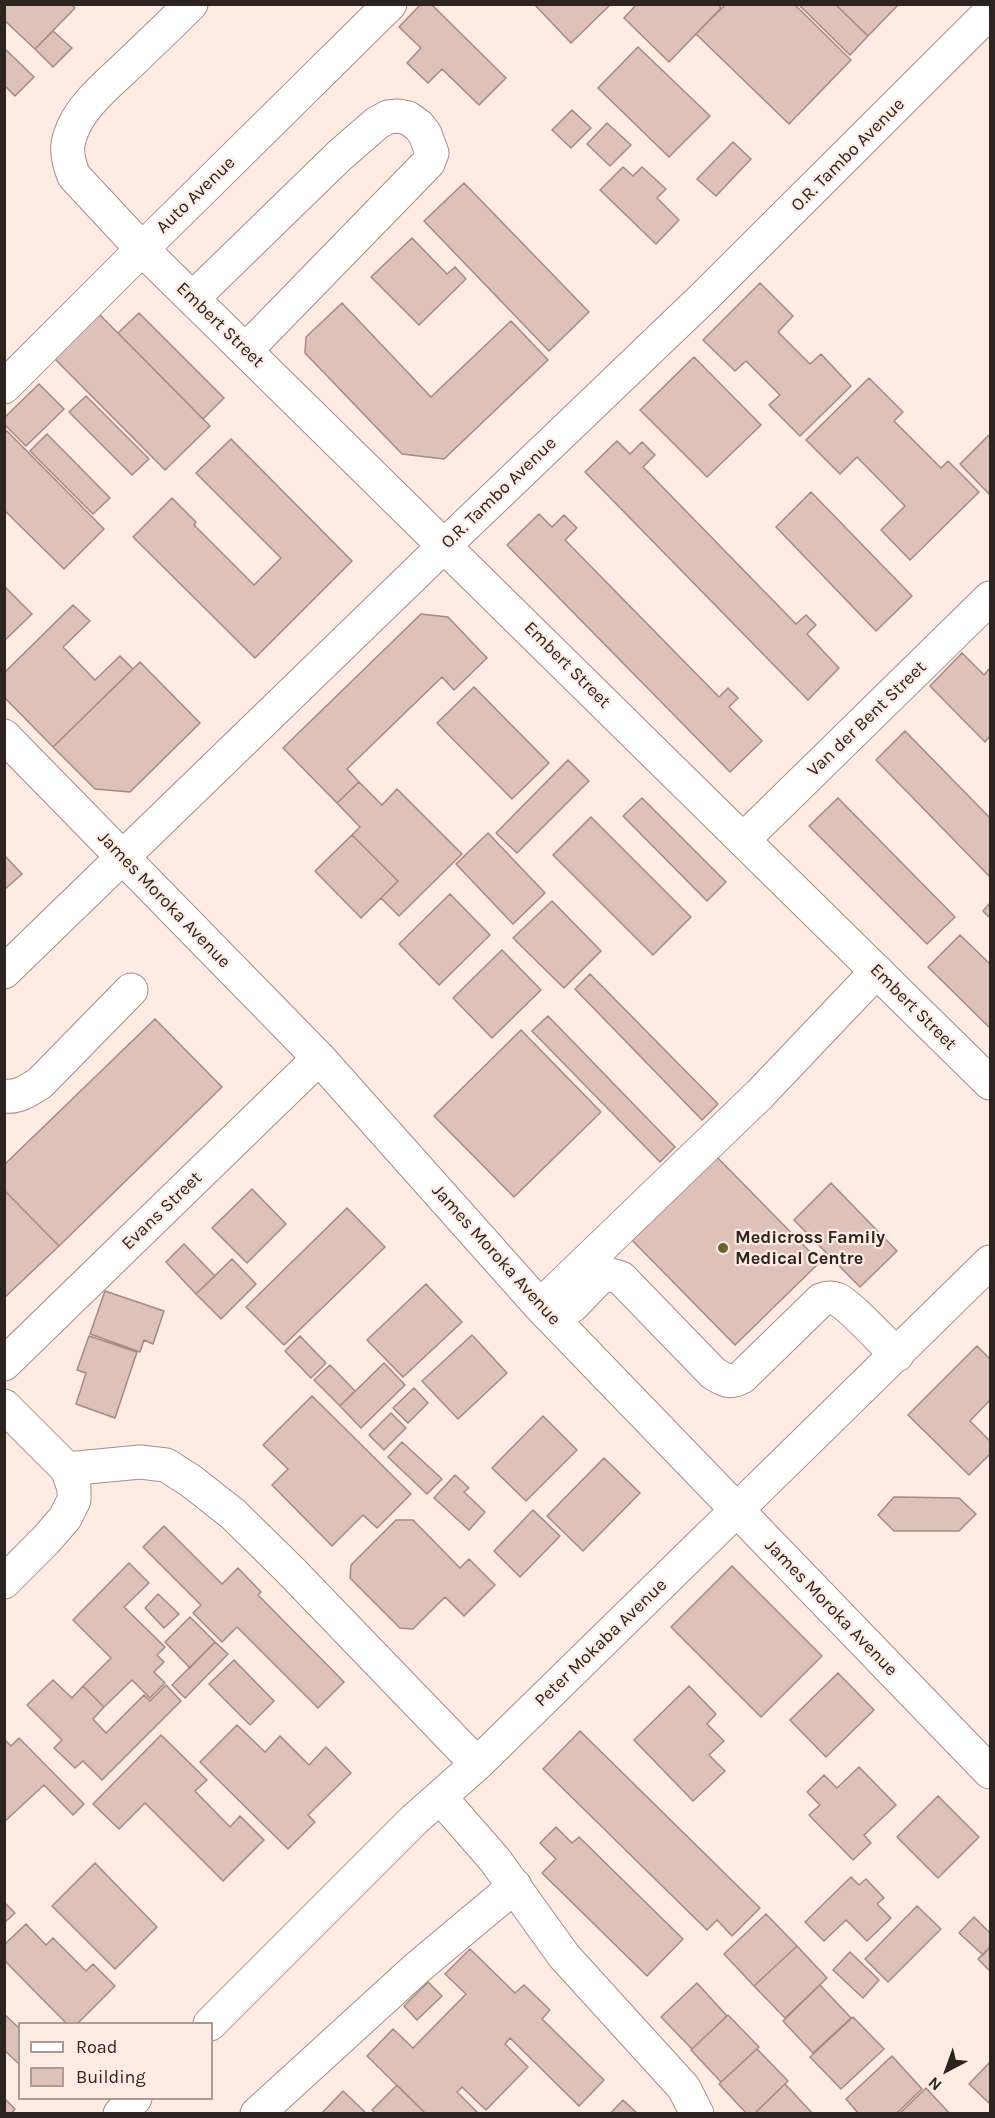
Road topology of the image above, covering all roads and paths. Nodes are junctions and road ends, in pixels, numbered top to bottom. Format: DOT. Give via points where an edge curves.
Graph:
graph roads {
  1 [pos="191,4"];
  2 [pos="390,4"];
  3 [pos="990,12"];
  4 [pos="142,249"];
  5 [pos="193,298"];
  6 [pos="246,350"];
  7 [pos="4,387"];
  8 [pos="445,545"];
  9 [pos="990,598"];
  10 [pos="4,736"];
  11 [pos="744,840"];
  12 [pos="122,857"];
  13 [pos="877,971"];
  14 [pos="4,972"];
  15 [pos="131,990"];
  16 [pos="319,1058"];
  17 [pos="990,1083"];
  18 [pos="4,1096"];
  19 [pos="990,1262"];
  20 [pos="548,1315"];
  21 [pos="897,1355"];
  22 [pos="4,1364"];
  23 [pos="4,1406"];
  24 [pos="66,1470"];
  25 [pos="737,1511"];
  26 [pos="4,1582"];
  27 [pos="477,1764"];
  28 [pos="990,1772"];
  29 [pos="440,1797"];
  30 [pos="515,1886"];
  31 [pos="212,2022"];
  32 [pos="133,2100"];
  33 [pos="120,2114"];
  34 [pos="257,2114"];
  35 [pos="697,2114"];
  1 -- 4 [label="street, Embert Street" via="96,97 75,123 69,138 69,164 74,176"];
  2 -- 4 [label="street, Auto Avenue"];
  3 -- 8 [label="street, O.R. Tambo Avenue" via="702,300"];
  4 -- 5 [label="street, Embert Street"];
  4 -- 7 [label="street, Auto Avenue"];
  5 -- 6 [label="street, Embert Street"];
  5 -- 6 [label="street" via="377,123 398,116 419,126 432,153 428,163"];
  6 -- 8 [label="street, Embert Street"];
  8 -- 11 [label="street, Embert Street"];
  8 -- 12 [label="street, O.R. Tambo Avenue"];
  9 -- 11 [label="street, Van der Bent Street"];
  10 -- 12 [label="street, James Moroka Avenue"];
  11 -- 13 [label="street, Embert Street"];
  12 -- 14 [label="street, O.R. Tambo Avenue"];
  12 -- 16 [label="street, James Moroka Avenue"];
  13 -- 17 [label="street, Embert Street"];
  13 -- 20 [label="street"];
  15 -- 18 [label="street" via="40,1083 22,1094"];
  16 -- 20 [label="street, James Moroka Avenue"];
  16 -- 22 [label="street, Evans Street"];
  19 -- 21 [label="street, Peter Mokaba Avenue"];
  20 -- 21 [label="street" via="601,1276 621,1278 713,1373 733,1382 821,1300 830,1298 847,1307"];
  20 -- 25 [label="street, James Moroka Avenue"];
  21 -- 25 [label="street, Peter Mokaba Avenue"];
  23 -- 24 [label="street"];
  24 -- 26 [label="street" via="74,1488 74,1500 65,1518"];
  24 -- 27 [label="street" via="140,1462 166,1465 191,1481 250,1530"];
  25 -- 27 [label="street, Peter Mokaba Avenue"];
  25 -- 28 [label="street, James Moroka Avenue"];
  27 -- 29 [label="street, Peter Mokaba Avenue"];
  29 -- 30 [label="street"];
  29 -- 31 [label="street, Peter Mokaba Avenue"];
  30 -- 34 [label="street" via="417,1968"];
  30 -- 35 [label="street" via="564,1956 684,2088"];
  32 -- 33 [label="street"];
}
